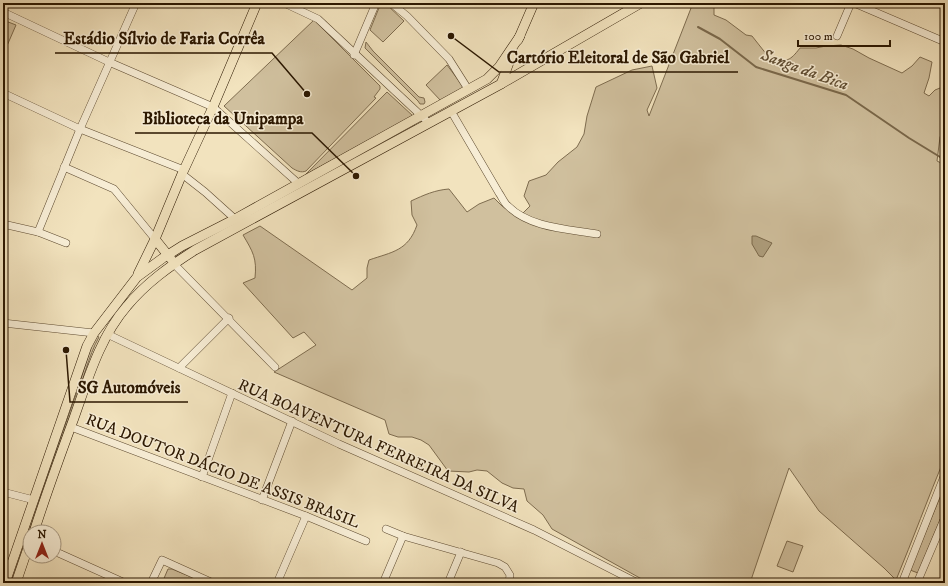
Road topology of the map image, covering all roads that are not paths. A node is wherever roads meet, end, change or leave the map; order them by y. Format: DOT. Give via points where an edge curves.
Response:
graph roads {
  1 [pos="136,3"];
  2 [pos="257,3"];
  3 [pos="284,3"];
  4 [pos="376,3"];
  5 [pos="391,3"];
  6 [pos="534,3"];
  7 [pos="641,3"];
  8 [pos="853,3"];
  9 [pos="3,12"];
  10 [pos="520,36"];
  11 [pos="837,36"];
  12 [pos="945,42"];
  13 [pos="354,55"];
  14 [pos="109,62"];
  15 [pos="501,84"];
  16 [pos="468,89"];
  17 [pos="3,93"];
  18 [pos="213,107"];
  19 [pos="451,111"];
  20 [pos="421,117"];
  21 [pos="428,123"];
  22 [pos="80,129"];
  23 [pos="64,167"];
  24 [pos="183,172"];
  25 [pos="299,184"];
  26 [pos="235,219"];
  27 [pos="3,224"];
  28 [pos="38,232"];
  29 [pos="597,234"];
  30 [pos="155,240"];
  31 [pos="66,243"];
  32 [pos="168,255"];
  33 [pos="174,264"];
  34 [pos="137,277"];
  35 [pos="127,306"];
  36 [pos="228,318"];
  37 [pos="3,323"];
  38 [pos="94,333"];
  39 [pos="107,334"];
  40 [pos="275,367"];
  41 [pos="179,368"];
  42 [pos="232,394"];
  43 [pos="292,421"];
  44 [pos="71,426"];
  45 [pos="945,474"];
  46 [pos="202,476"];
  47 [pos="3,492"];
  48 [pos="34,500"];
  49 [pos="262,500"];
  50 [pos="306,516"];
  51 [pos="945,517"];
  52 [pos="37,524"];
  53 [pos="386,529"];
  54 [pos="403,536"];
  55 [pos="366,541"];
  56 [pos="461,552"];
  57 [pos="62,555"];
  58 [pos="22,564"];
  59 [pos="903,580"];
  60 [pos="5,583"];
  61 [pos="16,583"];
  62 [pos="124,583"];
  63 [pos="151,583"];
  64 [pos="213,583"];
  65 [pos="277,583"];
  66 [pos="383,583"];
  67 [pos="448,583"];
  68 [pos="509,583"];
  69 [pos="638,583"];
  70 [pos="917,583"];
  1 -- 14 [label="street"];
  2 -- 18 [label="main road"];
  3 -- 13 [label="street" via="318,19"];
  4 -- 13 [label="street"];
  5 -- 16 [label="street" via="450,59"];
  6 -- 10 [label="main road"];
  7 -- 15 [label="main road"];
  8 -- 11 [label="street"];
  8 -- 12 [label="street"];
  9 -- 14 [label="street"];
  10 -- 15 [label="main road"];
  10 -- 16 [label="main road" via="499,67 487,79"];
  13 -- 20 [label="street"];
  14 -- 18 [label="street"];
  14 -- 22 [label="street"];
  15 -- 19 [label="main road"];
  16 -- 20 [label="main road"];
  17 -- 22 [label="street"];
  18 -- 24 [label="main road"];
  18 -- 25 [label="street"];
  19 -- 21 [label="main road"];
  19 -- 29 [label="street" via="508,206 531,221 555,228"];
  20 -- 21 [label="street"];
  20 -- 25 [label="main road"];
  21 -- 33 [label="main road" via="195,250"];
  22 -- 23 [label="street"];
  22 -- 24 [label="street"];
  23 -- 28 [label="street"];
  23 -- 30 [label="street" via="114,189"];
  24 -- 26 [label="street"];
  24 -- 30 [label="main road"];
  25 -- 26 [label="main road"];
  26 -- 32 [label="main road"];
  27 -- 28 [label="street"];
  28 -- 31 [label="street"];
  30 -- 32 [label="main road"];
  30 -- 34 [label="main road"];
  32 -- 33 [label="main road"];
  32 -- 34 [label="main road"];
  33 -- 35 [label="main road"];
  33 -- 36 [label="street"];
  34 -- 35 [label="main road"];
  34 -- 38 [label="main road"];
  35 -- 39 [label="main road"];
  36 -- 40 [label="street"];
  36 -- 41 [label="street"];
  37 -- 38 [label="street"];
  38 -- 48 [label="main road" via="87,346"];
  39 -- 41 [label="street, RUA BOAVENTURA FERREIRA DA SILVA"];
  39 -- 44 [label="main road"];
  41 -- 42 [label="street, RUA BOAVENTURA FERREIRA DA SILVA"];
  42 -- 43 [label="street, RUA BOAVENTURA FERREIRA DA SILVA"];
  42 -- 46 [label="street"];
  43 -- 49 [label="street"];
  43 -- 69 [label="street, RUA BOAVENTURA FERREIRA DA SILVA" via="534,530"];
  44 -- 46 [label="street, RUA DOUTOR DÁCIO DE ASSIS BRASIL"];
  44 -- 52 [label="main road"];
  45 -- 59 [label="street"];
  46 -- 49 [label="street, RUA DOUTOR DÁCIO DE ASSIS BRASIL"];
  47 -- 48 [label="street"];
  48 -- 60 [label="main road"];
  49 -- 50 [label="street, RUA DOUTOR DÁCIO DE ASSIS BRASIL"];
  50 -- 55 [label="street, RUA DOUTOR DÁCIO DE ASSIS BRASIL"];
  50 -- 65 [label="street"];
  51 -- 70 [label="street"];
  53 -- 54 [label="street"];
  54 -- 56 [label="street"];
  54 -- 66 [label="street"];
  56 -- 67 [label="street"];
  56 -- 68 [label="street" via="505,567 510,575"];
  57 -- 62 [label="street"];
  58 -- 61 [label="main road"];
  59 -- 70 [label="street"];
  63 -- 64 [label="street" via="162,560"];
}
